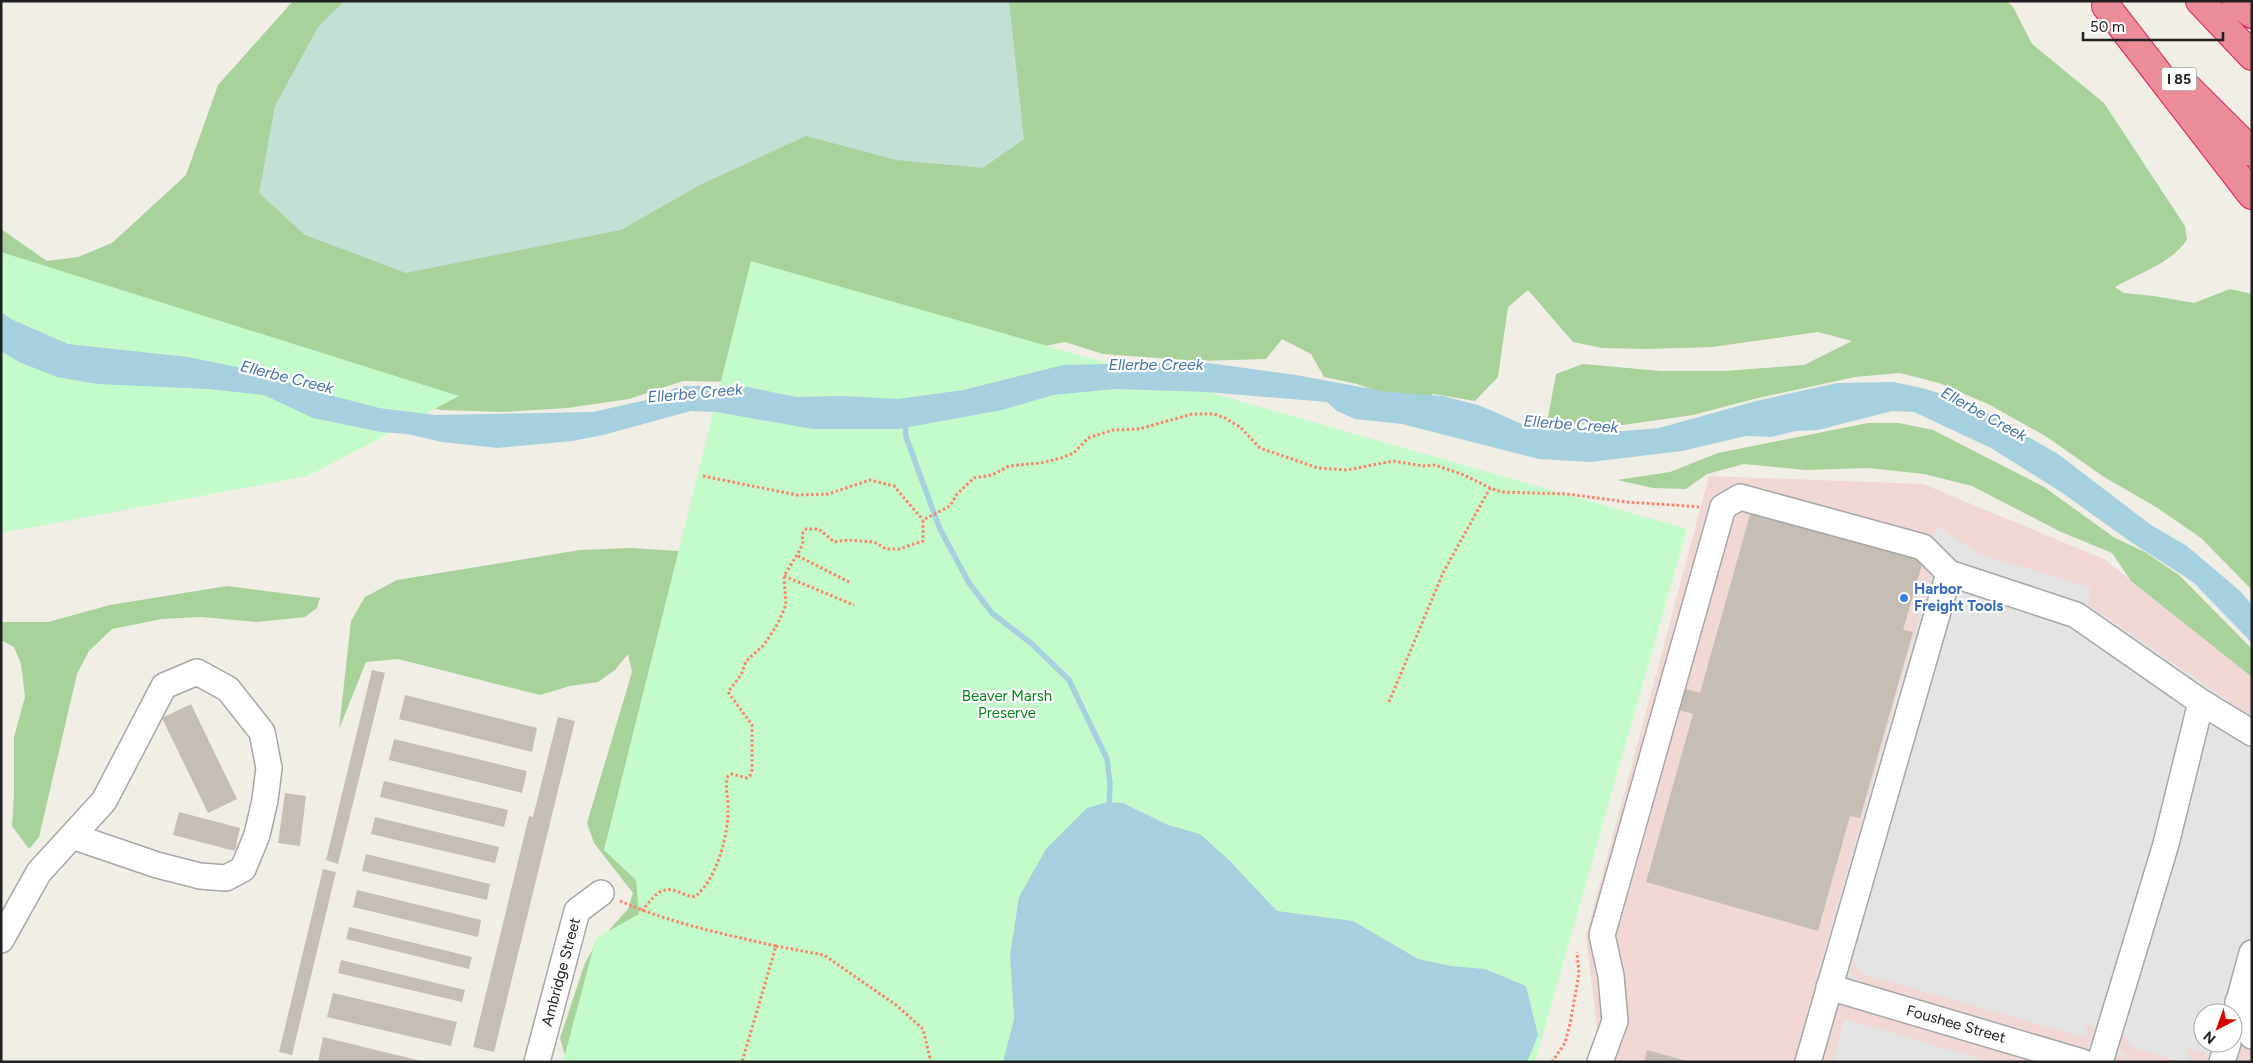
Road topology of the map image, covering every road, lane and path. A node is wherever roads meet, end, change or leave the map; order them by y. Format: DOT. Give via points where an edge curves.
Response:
graph roads {
  1 [pos="2200,1"];
  2 [pos="2236,1"];
  3 [pos="2104,4"];
  4 [pos="2252,14"];
  5 [pos="2252,56"];
  6 [pos="2252,152"];
  7 [pos="2252,195"];
  8 [pos="703,476"];
  9 [pos="1490,488"];
  10 [pos="1723,507"];
  11 [pos="923,520"];
  12 [pos="798,556"];
  13 [pos="1949,573"];
  14 [pos="784,576"];
  15 [pos="851,582"];
  16 [pos="854,605"];
  17 [pos="1389,702"];
  18 [pos="2202,702"];
  19 [pos="2252,733"];
  20 [pos="72,836"];
  21 [pos="601,893"];
  22 [pos="642,911"];
  23 [pos="1,940"];
  24 [pos="776,946"];
  25 [pos="1577,952"];
  26 [pos="2252,953"];
  27 [pos="1829,987"];
  28 [pos="2238,1003"];
  29 [pos="2243,1022"];
  30 [pos="2252,1036"];
  31 [pos="537,1062"];
  32 [pos="742,1062"];
  33 [pos="932,1062"];
  34 [pos="1552,1062"];
  35 [pos="1600,1062"];
  36 [pos="1808,1062"];
  37 [pos="2082,1062"];
  38 [pos="2100,1062"];
  1 -- 5 [label="highway"];
  2 -- 4 [label="highway"];
  3 -- 6 [label="highway, I 85"];
  3 -- 7 [label="highway"];
  8 -- 11 [label="path" via="797,495 828,494 870,480 894,486"];
  9 -- 10 [label="path" via="1502,492 1567,494 1687,508"];
  9 -- 11 [label="path" via="1434,465 1393,461 1347,470 1318,468 1260,448 1240,427 1225,418 1214,414 1192,414 1139,429 1093,435 1074,453 1061,458 1009,466 992,476 974,478 950,506"];
  9 -- 17 [label="path" via="1443,573"];
  10 -- 13 [label="street" via="1740,497 1923,547"];
  10 -- 35 [label="street" via="1602,935 1611,976 1615,1021"];
  11 -- 12 [label="path" via="923,541 899,549 886,549 874,542 834,542 819,530 806,529"];
  12 -- 14 [label="path"];
  12 -- 15 [label="path"];
  13 -- 18 [label="street" via="2076,616"];
  13 -- 27 [label="street"];
  14 -- 16 [label="path"];
  14 -- 22 [label="path" via="786,604 778,623 764,646 750,656 728,692 752,725 752,770 747,778 732,774 726,781 728,811 722,853 715,870 696,897 664,890"];
  18 -- 19 [label="street"];
  18 -- 38 [label="street" via="2166,844"];
  20 -- 20 [label="street" via="104,801 164,686 197,672 228,689 262,732 269,768 259,826 243,869 226,878 200,876"];
  20 -- 23 [label="street" via="39,872"];
  21 -- 22 [label="path"];
  21 -- 31 [label="street, Ambridge Street" via="577,911"];
  22 -- 24 [label="path" via="701,929"];
  24 -- 32 [label="path"];
  24 -- 33 [label="path" via="824,955 896,1005 923,1029"];
  25 -- 34 [label="path" via="1579,974 1570,1024 1565,1043"];
  26 -- 28 [label="street"];
  27 -- 36 [label="street"];
  27 -- 37 [label="street, Foushee Street"];
  29 -- 30 [label="street"];
}
